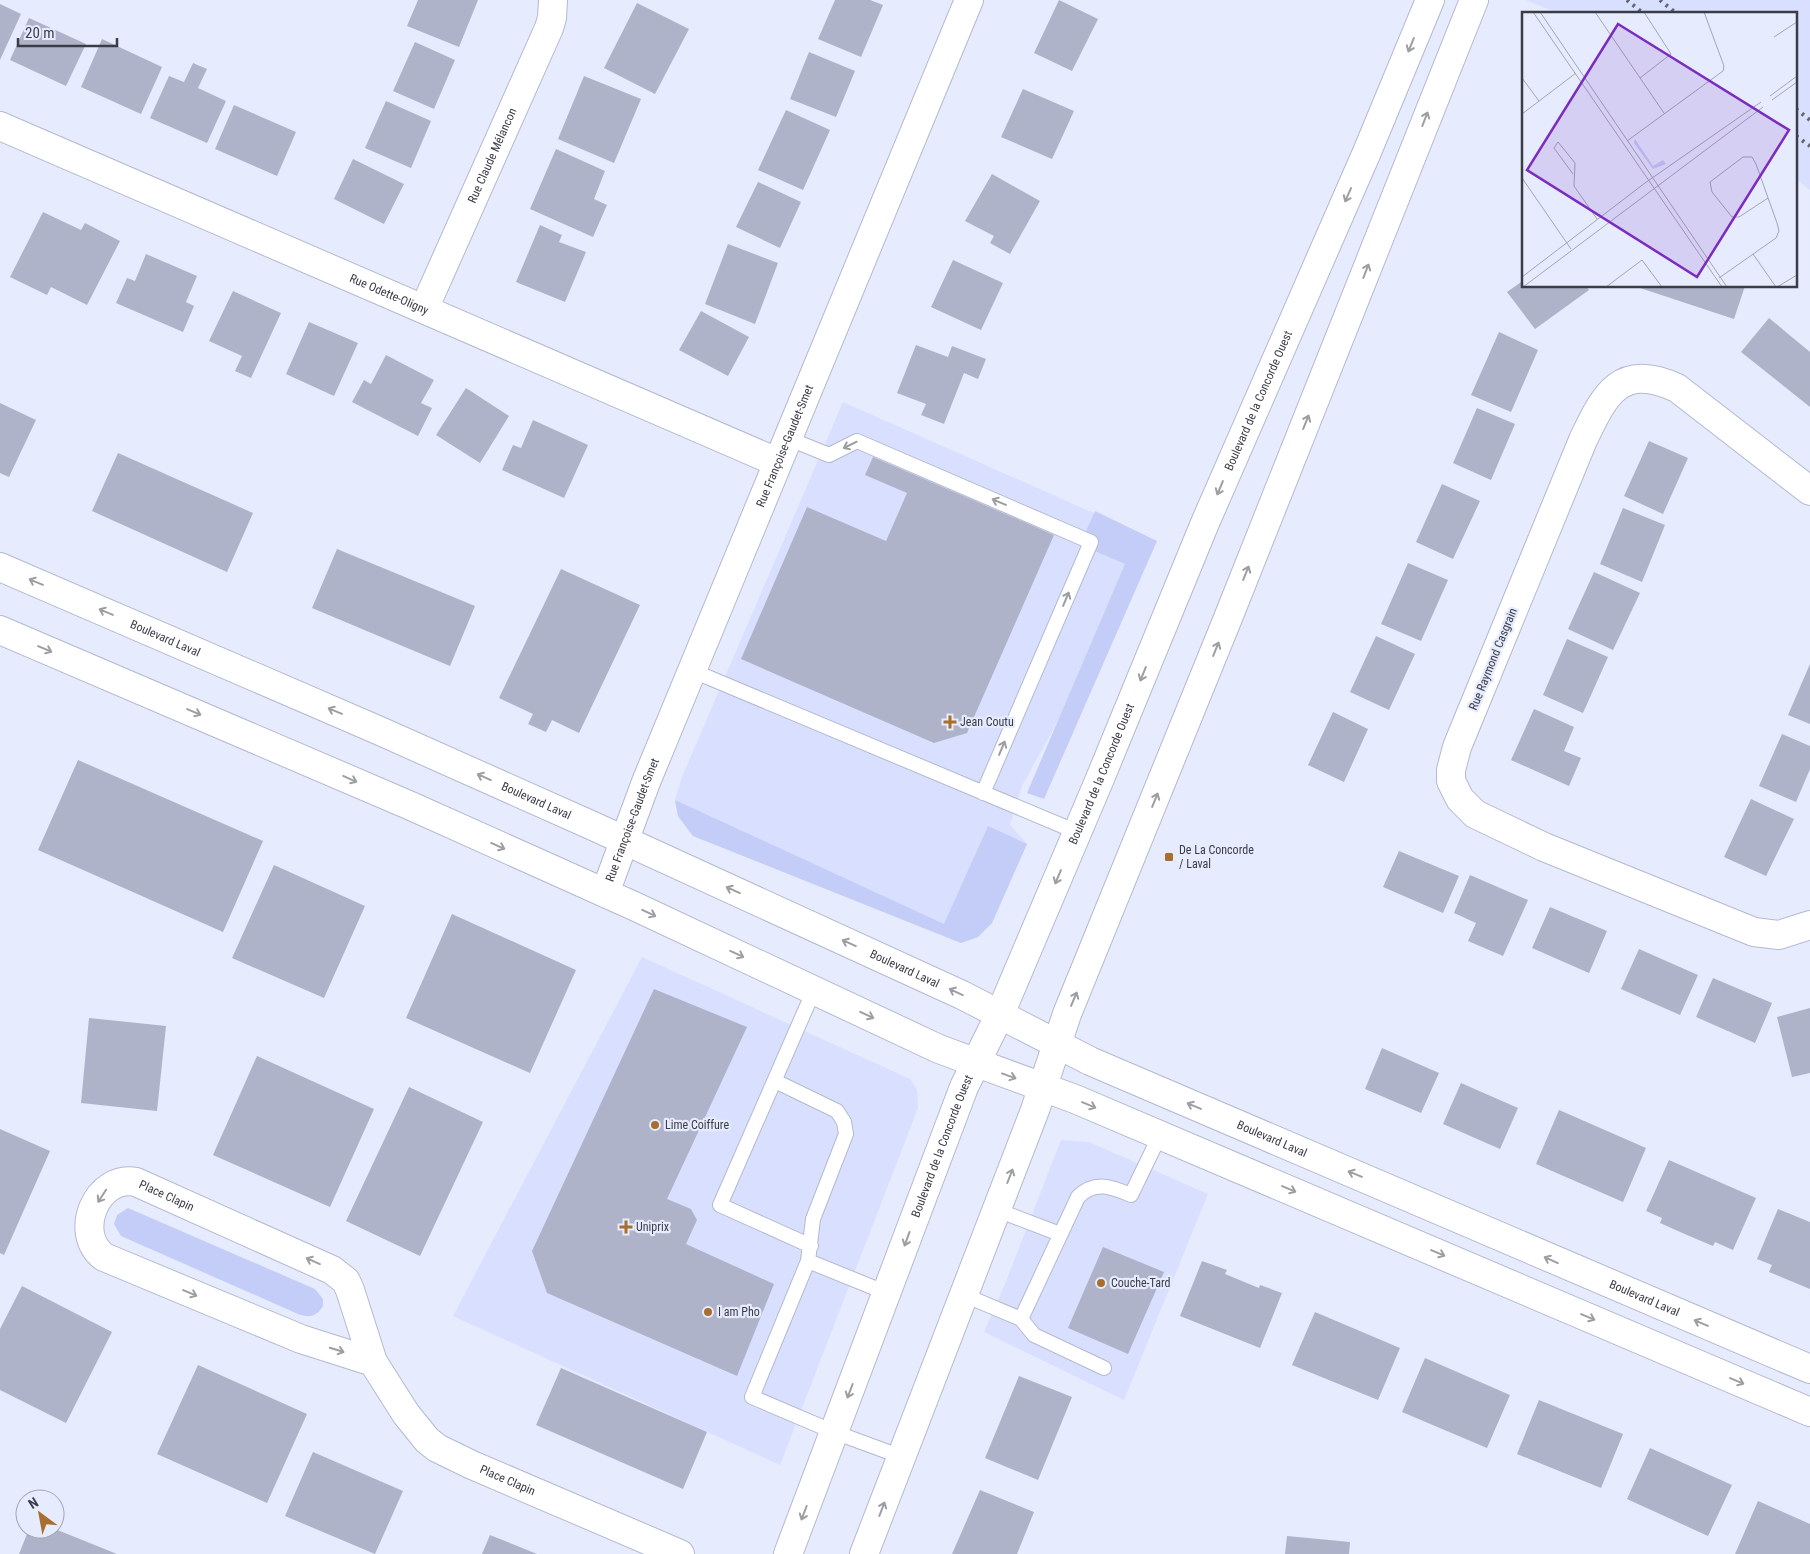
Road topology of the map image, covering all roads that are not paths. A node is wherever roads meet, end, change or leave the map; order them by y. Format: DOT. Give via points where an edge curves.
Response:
graph roads {
  1 [pos="553,0"];
  2 [pos="969,0"];
  3 [pos="1430,0"];
  4 [pos="1474,0"];
  5 [pos="0,126"];
  6 [pos="424,309"];
  7 [pos="782,450"];
  8 [pos="1810,490"];
  9 [pos="0,567"];
  10 [pos="0,630"];
  11 [pos="693,671"];
  12 [pos="983,793"];
  13 [pos="1077,832"];
  14 [pos="624,841"];
  15 [pos="605,893"];
  16 [pos="1810,925"];
  17 [pos="814,990"];
  18 [pos="1000,1014"];
  19 [pos="1055,1044"];
  20 [pos="974,1063"];
  21 [pos="774,1081"];
  22 [pos="1043,1088"];
  23 [pos="1160,1135"];
  24 [pos="997,1210"];
  25 [pos="1060,1234"];
  26 [pos="811,1246"];
  27 [pos="808,1261"];
  28 [pos="887,1293"];
  29 [pos="964,1295"];
  30 [pos="1021,1319"];
  31 [pos="374,1362"];
  32 [pos="1104,1368"];
  33 [pos="1810,1369"];
  34 [pos="1810,1412"];
  35 [pos="834,1432"];
  36 [pos="902,1457"];
  37 [pos="680,1554"];
  38 [pos="788,1554"];
  39 [pos="864,1554"];
  1 -- 6 [label="street, Rue Claude Mélancon" via="549,28"];
  2 -- 7 [label="street, Rue Françoise-Gaudet-Smet"];
  3 -- 13 [label="street, Boulevard de la Concorde Ouest, one-way" via="1205,523"];
  19 -- 4 [label="street, one-way"];
  5 -- 6 [label="street, Rue Odette-Oligny"];
  6 -- 7 [label="street, Rue Odette-Oligny"];
  7 -- 11 [label="street, Rue Françoise-Gaudet-Smet"];
  12 -- 7 [label="lane, one-way" via="1091,542 857,441 829,456"];
  8 -- 16 [label="street, Rue Raymond Casgrain" via="1676,388 1660,380 1641,378 1624,382 1616,388 1603,402 1584,440 1457,747 1451,770 1455,791 1475,814 1544,848 1754,932 1779,935"];
  14 -- 9 [label="street, Boulevard Laval, one-way" via="380,730"];
  10 -- 15 [label="street, one-way"];
  11 -- 12 [label="lane"];
  11 -- 14 [label="street, Rue Françoise-Gaudet-Smet"];
  12 -- 13 [label="lane"];
  13 -- 18 [label="street, Boulevard de la Concorde Ouest, one-way"];
  14 -- 15 [label="street, Rue Françoise-Gaudet-Smet"];
  18 -- 14 [label="street, Boulevard Laval, one-way"];
  15 -- 17 [label="street, one-way"];
  17 -- 20 [label="street, one-way"];
  17 -- 21 [label="lane"];
  18 -- 19 [label="street, Boulevard Laval"];
  18 -- 20 [label="street, Boulevard de la Concorde Ouest"];
  19 -- 22 [label="street"];
  33 -- 19 [label="street, Boulevard Laval, one-way"];
  20 -- 22 [label="street, one-way"];
  20 -- 28 [label="street, Boulevard de la Concorde Ouest, one-way"];
  21 -- 26 [label="lane" via="838,1111 844,1122 843,1146 813,1219"];
  21 -- 26 [label="lane" via="720,1205"];
  22 -- 23 [label="street, one-way"];
  24 -- 22 [label="street, one-way"];
  23 -- 25 [label="lane" via="1131,1195 1105,1186 1090,1187 1078,1197"];
  23 -- 34 [label="street, one-way"];
  24 -- 25 [label="lane"];
  24 -- 29 [label="street"];
  25 -- 30 [label="lane"];
  26 -- 27 [label="lane"];
  27 -- 28 [label="lane"];
  27 -- 35 [label="lane" via="752,1397"];
  28 -- 35 [label="street, Boulevard de la Concorde Ouest, one-way"];
  29 -- 30 [label="lane"];
  29 -- 36 [label="street"];
  30 -- 32 [label="lane" via="1034,1335"];
  31 -- 31 [label="street, Place Clapin, one-way" via="346,1281 332,1270 136,1182 121,1181 102,1193 91,1216 88,1232 93,1246 104,1257 301,1339"];
  31 -- 37 [label="street, Place Clapin" via="418,1430 438,1448"];
  35 -- 36 [label="lane"];
  35 -- 38 [label="street, Boulevard de la Concorde Ouest, one-way"];
  39 -- 36 [label="street, one-way"];
}
